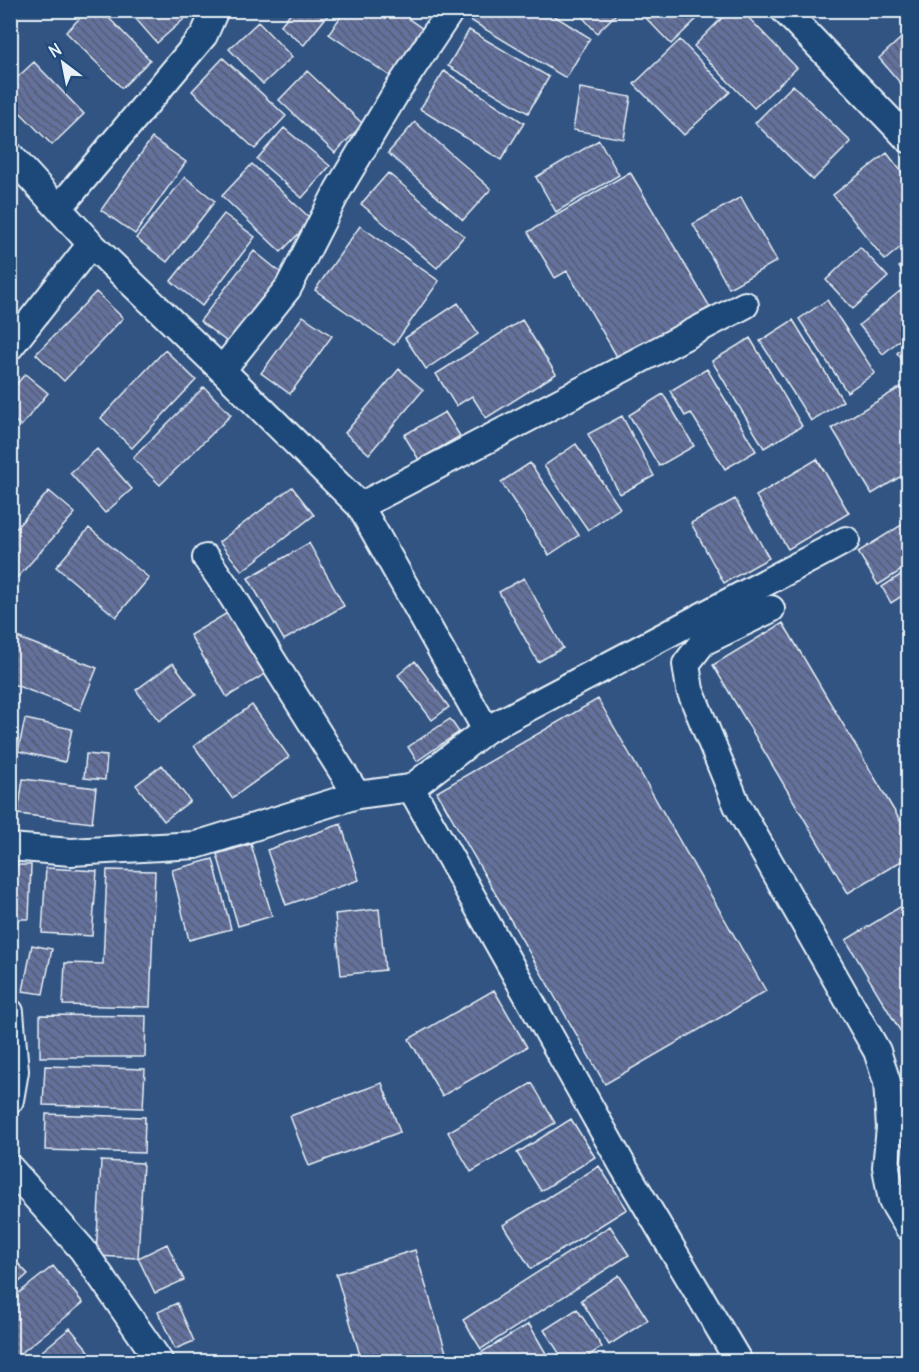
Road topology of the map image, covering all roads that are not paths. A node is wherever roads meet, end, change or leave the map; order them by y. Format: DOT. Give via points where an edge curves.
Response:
graph roads {
  1 [pos="215,10"];
  2 [pos="451,10"];
  3 [pos="784,10"];
  4 [pos="906,131"];
  5 [pos="10,155"];
  6 [pos="59,208"];
  7 [pos="92,244"];
  8 [pos="745,305"];
  9 [pos="10,347"];
  10 [pos="222,370"];
  11 [pos="360,506"];
  12 [pos="846,540"];
  13 [pos="207,558"];
  14 [pos="771,609"];
  15 [pos="486,730"];
  16 [pos="411,788"];
  17 [pos="357,795"];
  18 [pos="10,848"];
  19 [pos="10,1012"];
  20 [pos="10,1100"];
  21 [pos="10,1168"];
  22 [pos="909,1227"];
  23 [pos="730,1360"];
  24 [pos="160,1362"];
  1 -- 6 [label="street" via="204,35"];
  2 -- 10 [label="street" via="338,190 288,288"];
  3 -- 4 [label="street"];
  5 -- 6 [label="street"];
  6 -- 7 [label="street"];
  7 -- 9 [label="street"];
  7 -- 10 [label="street"];
  8 -- 11 [label="street"];
  10 -- 11 [label="street"];
  11 -- 15 [label="street"];
  12 -- 15 [label="street"];
  13 -- 17 [label="street"];
  14 -- 22 [label="street" via="703,642 686,664 690,690 736,806 877,1051 887,1082 890,1128 886,1167 891,1201"];
  15 -- 16 [label="street"];
  16 -- 17 [label="street"];
  16 -- 23 [label="street"];
  17 -- 18 [label="street" via="196,845 71,852"];
  19 -- 20 [label="street" via="15,1071"];
  21 -- 24 [label="street" via="82,1248"];
}
